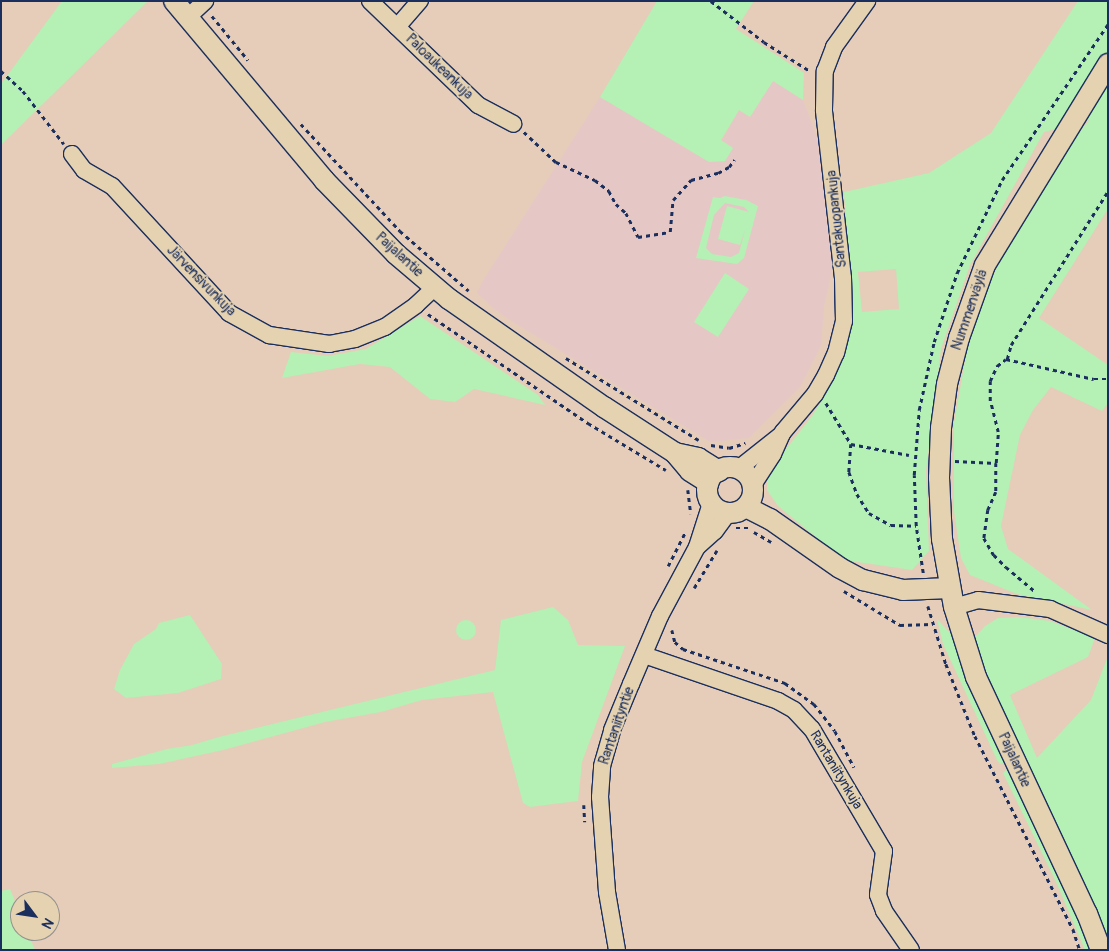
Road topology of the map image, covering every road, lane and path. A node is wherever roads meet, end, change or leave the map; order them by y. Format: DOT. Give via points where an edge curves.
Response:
graph roads {
  1 [pos="174,1"];
  2 [pos="370,1"];
  3 [pos="420,1"];
  4 [pos="711,1"];
  5 [pos="867,1"];
  6 [pos="204,2"];
  7 [pos="187,18"];
  8 [pos="397,27"];
  9 [pos="251,64"];
  10 [pos="1108,64"];
  11 [pos="1,71"];
  12 [pos="813,72"];
  13 [pos="301,124"];
  14 [pos="513,124"];
  15 [pos="72,154"];
  16 [pos="734,160"];
  17 [pos="1108,191"];
  18 [pos="435,287"];
  19 [pos="471,293"];
  20 [pos="559,354"];
  21 [pos="1006,359"];
  22 [pos="1108,379"];
  23 [pos="815,394"];
  24 [pos="751,442"];
  25 [pos="851,444"];
  26 [pos="909,455"];
  27 [pos="951,460"];
  28 [pos="996,463"];
  29 [pos="732,491"];
  30 [pos="925,590"];
  31 [pos="952,598"];
  32 [pos="1050,609"];
  33 [pos="1108,635"];
  34 [pos="644,655"];
  35 [pos="617,950"];
  36 [pos="911,950"];
  37 [pos="1080,950"];
  38 [pos="1101,950"];
  1 -- 7 [label="street, Paijalantie"];
  2 -- 8 [label="street, Paloaukeankuja"];
  3 -- 8 [label="street"];
  4 -- 12 [label="path" via="764,42"];
  5 -- 23 [label="street, Santakuopankuja" via="834,48 825,71 824,110 843,278 844,321 836,353"];
  6 -- 7 [label="street"];
  6 -- 9 [label="path"];
  7 -- 18 [label="street, Paijalantie" via="324,180 390,248"];
  8 -- 14 [label="street, Paloaukeankuja" via="478,105"];
  10 -- 31 [label="street, Nummenväylä" via="985,265 959,338 946,393 939,478 942,539"];
  11 -- 15 [label="path" via="22,91"];
  13 -- 19 [label="path" via="400,231"];
  14 -- 16 [label="path" via="556,162 595,180 609,191 626,213 638,237 670,232 673,200 691,180 724,170"];
  15 -- 18 [label="street, Järvensivunkuja" via="84,170 112,186 229,313 269,335 329,344 355,339 385,327"];
  17 -- 21 [label="path" via="1011,345"];
  18 -- 29 [label="street, Paijalantie" via="523,352 675,453 690,471"];
  20 -- 24 [label="path" via="707,444 729,448"];
  21 -- 22 [label="path" via="1094,379"];
  21 -- 28 [label="path" via="997,366 990,381 990,401 998,432"];
  23 -- 25 [label="path" via="826,402"];
  23 -- 29 [label="street, Santakuopankuja"];
  25 -- 26 [label="path"];
  25 -- 30 [label="path, Paijalantie" via="849,472 869,513 891,525 916,526"];
  27 -- 28 [label="path"];
  28 -- 32 [label="path" via="996,492 988,510 984,538 994,555 1042,597"];
  29 -- 30 [label="street, Paijalantie" via="840,568 863,580 903,590"];
  29 -- 34 [label="street, Rantaniityntie" via="697,547 660,616"];
  30 -- 31 [label="street, Paijalantie"];
  30 -- 37 [label="path, Paijalantie" via="932,624 975,736 1073,929"];
  31 -- 32 [label="street"];
  31 -- 38 [label="street, Paijalantie" via="976,677"];
  32 -- 33 [label="street"];
  34 -- 35 [label="street, Rantaniityntie" via="612,730 602,766 600,797 607,892"];
  34 -- 36 [label="street, Rantaniitynkuja" via="778,701 794,710 812,728 884,851 878,895 884,911"];
}
